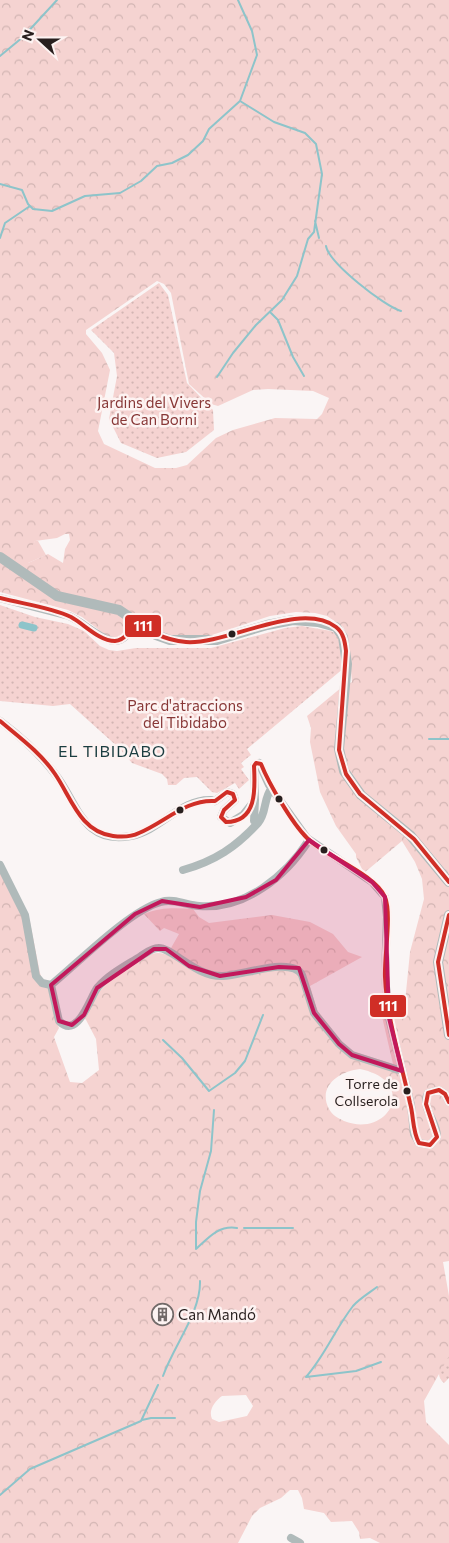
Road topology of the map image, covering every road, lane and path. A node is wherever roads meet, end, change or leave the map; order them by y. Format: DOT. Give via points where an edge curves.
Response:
graph roads {
  1 [pos="0,557"];
  2 [pos="0,598"];
  3 [pos="134,619"];
  4 [pos="0,721"];
  5 [pos="272,788"];
  6 [pos="255,800"];
  7 [pos="258,823"];
  8 [pos="308,840"];
  9 [pos="0,865"];
  10 [pos="183,870"];
  11 [pos="449,882"];
  12 [pos="449,915"];
  13 [pos="51,985"];
  14 [pos="449,1035"];
  15 [pos="402,1071"];
  16 [pos="449,1102"];
  17 [pos="291,1538"];
  18 [pos="300,1543"];
  1 -- 3 [label="street" via="57,596 119,610"];
  2 -- 3 [label="street" via="69,616 111,642 128,634"];
  3 -- 11 [label="street" via="160,637 183,642 217,640 267,624 293,620 318,622 339,629 347,667 339,748 344,771 361,795 410,835"];
  4 -- 6 [label="street" via="26,742 55,773 77,813 96,831 113,837 132,836 195,802 213,800 227,792 233,794 235,800 221,813 223,820 230,822 243,815"];
  5 -- 6 [label="street" via="262,766 256,763"];
  5 -- 7 [label="street" via="268,792 264,817"];
  5 -- 8 [label="street"];
  6 -- 7 [label="street" via="254,820"];
  7 -- 10 [label="street" via="240,843 225,853"];
  8 -- 13 [label="street" via="276,880 246,896 228,903 200,907 162,901 135,914"];
  8 -- 15 [label="street" via="372,882 384,897 388,917 385,961 389,1018"];
  9 -- 13 [label="street" via="24,915 36,976 42,983"];
  12 -- 14 [label="street" via="438,962"];
  13 -- 15 [label="street" via="59,1021 72,1025 84,1015 97,988 154,949 166,950 189,966 220,976 293,967 300,970 314,1013 338,1044 352,1055"];
  15 -- 16 [label="street" via="415,1137 421,1145 432,1144 438,1134 427,1107 427,1096 439,1090"];
  17 -- 18 [label="street"];
}
